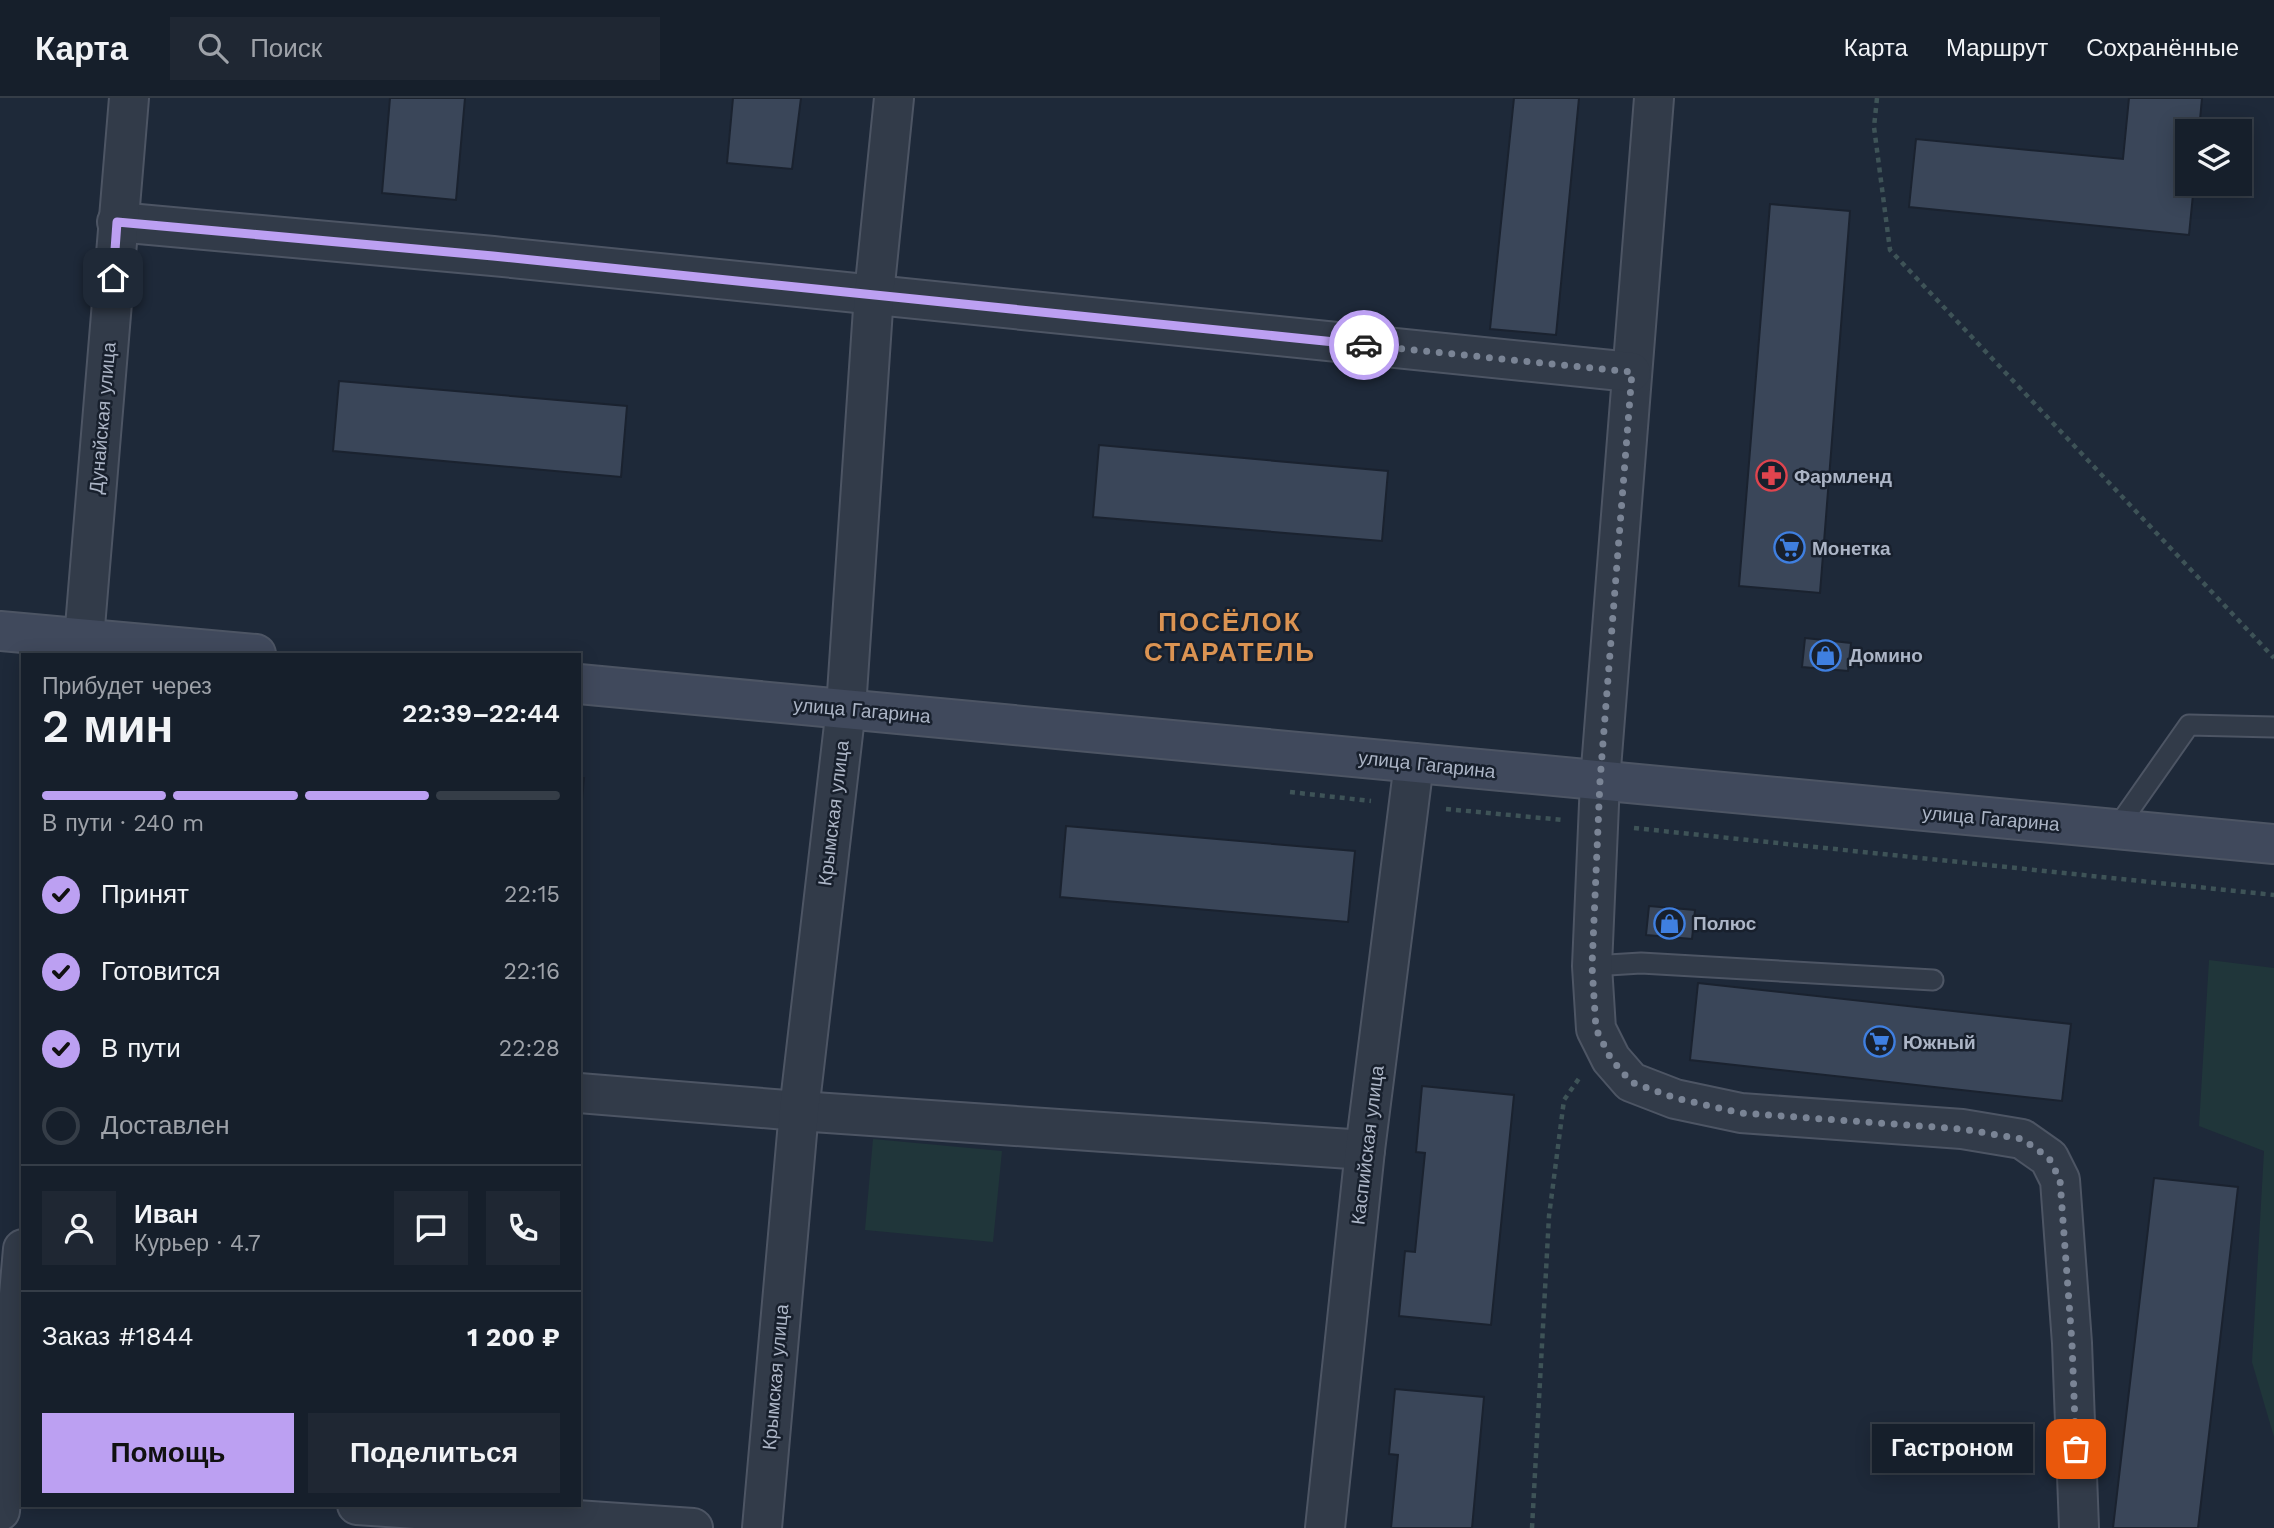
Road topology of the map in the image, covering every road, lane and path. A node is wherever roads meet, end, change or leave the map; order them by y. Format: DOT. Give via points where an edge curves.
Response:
graph roads {
  1 [pos="129,98"];
  2 [pos="894,98"];
  3 [pos="1654,98"];
  4 [pos="1877,98"];
  5 [pos="117,222"];
  6 [pos="874,294"];
  7 [pos="1632,372"];
  8 [pos="0,631"];
  9 [pos="83,647"];
  10 [pos="231,653"];
  11 [pos="2274,658"];
  12 [pos="581,684"];
  13 [pos="846,708"];
  14 [pos="2274,727"];
  15 [pos="1414,763"];
  16 [pos="1600,781"];
  17 [pos="2116,829"];
  18 [pos="2274,844"];
  19 [pos="1592,966"];
  20 [pos="1933,980"];
  21 [pos="1611,1059"];
  22 [pos="581,1093"];
  23 [pos="799,1111"];
  24 [pos="1366,1150"];
  25 [pos="21,1284"];
  26 [pos="9,1491"];
  27 [pos="386,1507"];
  28 [pos="693,1528"];
  29 [pos="762,1528"];
  30 [pos="1325,1528"];
  31 [pos="1532,1528"];
  32 [pos="2079,1528"];
  1 -- 5 [label="street, Дунайская улица"];
  2 -- 6 [label="street, Крымская улица"];
  3 -- 7 [label="street"];
  4 -- 11 [label="path" via="1874,127 1890,250"];
  5 -- 6 [label="street"];
  5 -- 9 [label="street, Дунайская улица"];
  6 -- 7 [label="street"];
  6 -- 13 [label="street, Крымская улица"];
  7 -- 16 [label="street"];
  8 -- 9 [label="street"];
  9 -- 10 [label="street"];
  12 -- 13 [label="street, улица Гагарина"];
  13 -- 15 [label="street, улица Гагарина"];
  13 -- 23 [label="street, Крымская улица"];
  14 -- 17 [label="lane" via="2189,725"];
  15 -- 16 [label="street, улица Гагарина"];
  15 -- 24 [label="street, Каспийская улица"];
  16 -- 17 [label="street, улица Гагарина"];
  16 -- 19 [label="street"];
  17 -- 18 [label="street, улица Гагарина"];
  19 -- 20 [label="lane" via="1641,963"];
  19 -- 21 [label="street" via="1596,1029"];
  21 -- 31 [label="path" via="1581,1075 1564,1100 1549,1216"];
  21 -- 32 [label="street" via="1631,1082 1741,1113 1962,1129 2022,1139 2049,1158 2060,1180"];
  22 -- 23 [label="street"];
  23 -- 24 [label="street"];
  23 -- 29 [label="street, Крымская улица"];
  24 -- 30 [label="street, Каспийская улица"];
  25 -- 26 [label="street"];
  27 -- 28 [label="street"];
}
